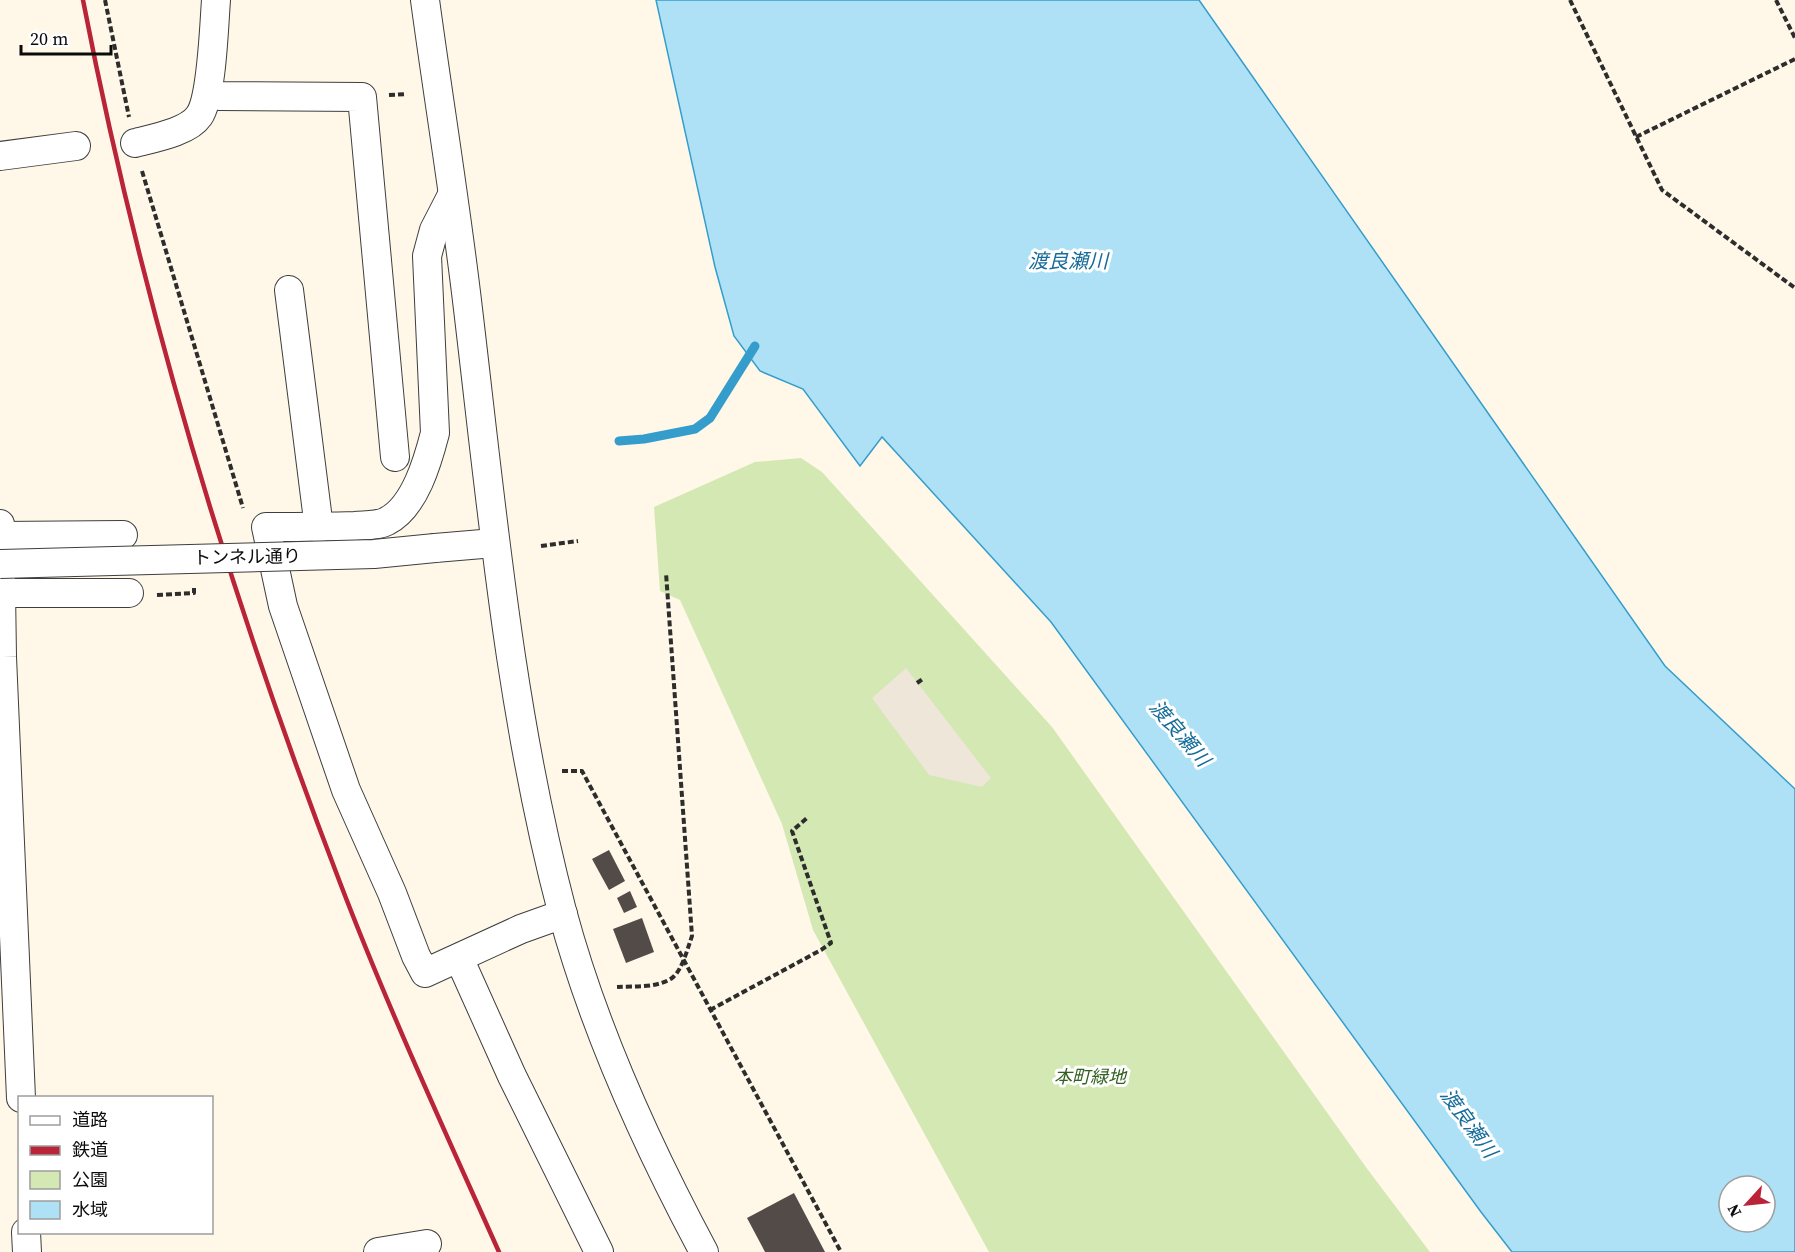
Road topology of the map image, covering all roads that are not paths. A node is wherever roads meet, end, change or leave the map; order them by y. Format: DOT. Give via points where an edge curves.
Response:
graph roads {
  1 [pos="216,0"];
  2 [pos="425,0"];
  3 [pos="207,94"];
  4 [pos="135,143"];
  5 [pos="76,146"];
  6 [pos="0,156"];
  7 [pos="452,195"];
  8 [pos="289,290"];
  9 [pos="394,457"];
  10 [pos="0,524"];
  11 [pos="318,528"];
  12 [pos="123,535"];
  13 [pos="0,536"];
  14 [pos="494,543"];
  15 [pos="0,564"];
  16 [pos="0,593"];
  17 [pos="129,593"];
  18 [pos="1,657"];
  19 [pos="563,914"];
  20 [pos="459,958"];
  21 [pos="21,1096"];
  22 [pos="26,1234"];
  23 [pos="427,1244"];
  24 [pos="27,1252"];
  25 [pos="378,1252"];
  26 [pos="599,1252"];
  27 [pos="704,1252"];
  1 -- 3 [label="street"];
  2 -- 7 [label="street"];
  3 -- 4 [label="street" via="199,117 181,129"];
  3 -- 9 [label="street" via="362,97"];
  5 -- 6 [label="street"];
  7 -- 11 [label="street" via="434,230 428,256 435,433 428,458 414,492 387,521"];
  7 -- 14 [label="street"];
  8 -- 11 [label="street"];
  10 -- 13 [label="street"];
  11 -- 20 [label="street" via="266,527 283,606 346,790 416,956 425,973"];
  12 -- 13 [label="street"];
  13 -- 16 [label="street"];
  14 -- 15 [label="street, トンネル通り, bridge" via="374,554"];
  14 -- 19 [label="street" via="536,801"];
  16 -- 17 [label="street"];
  16 -- 18 [label="street"];
  18 -- 21 [label="street"];
  19 -- 20 [label="street"];
  19 -- 27 [label="street" via="624,1088"];
  20 -- 26 [label="street"];
  22 -- 24 [label="street"];
  23 -- 25 [label="street"];
}
